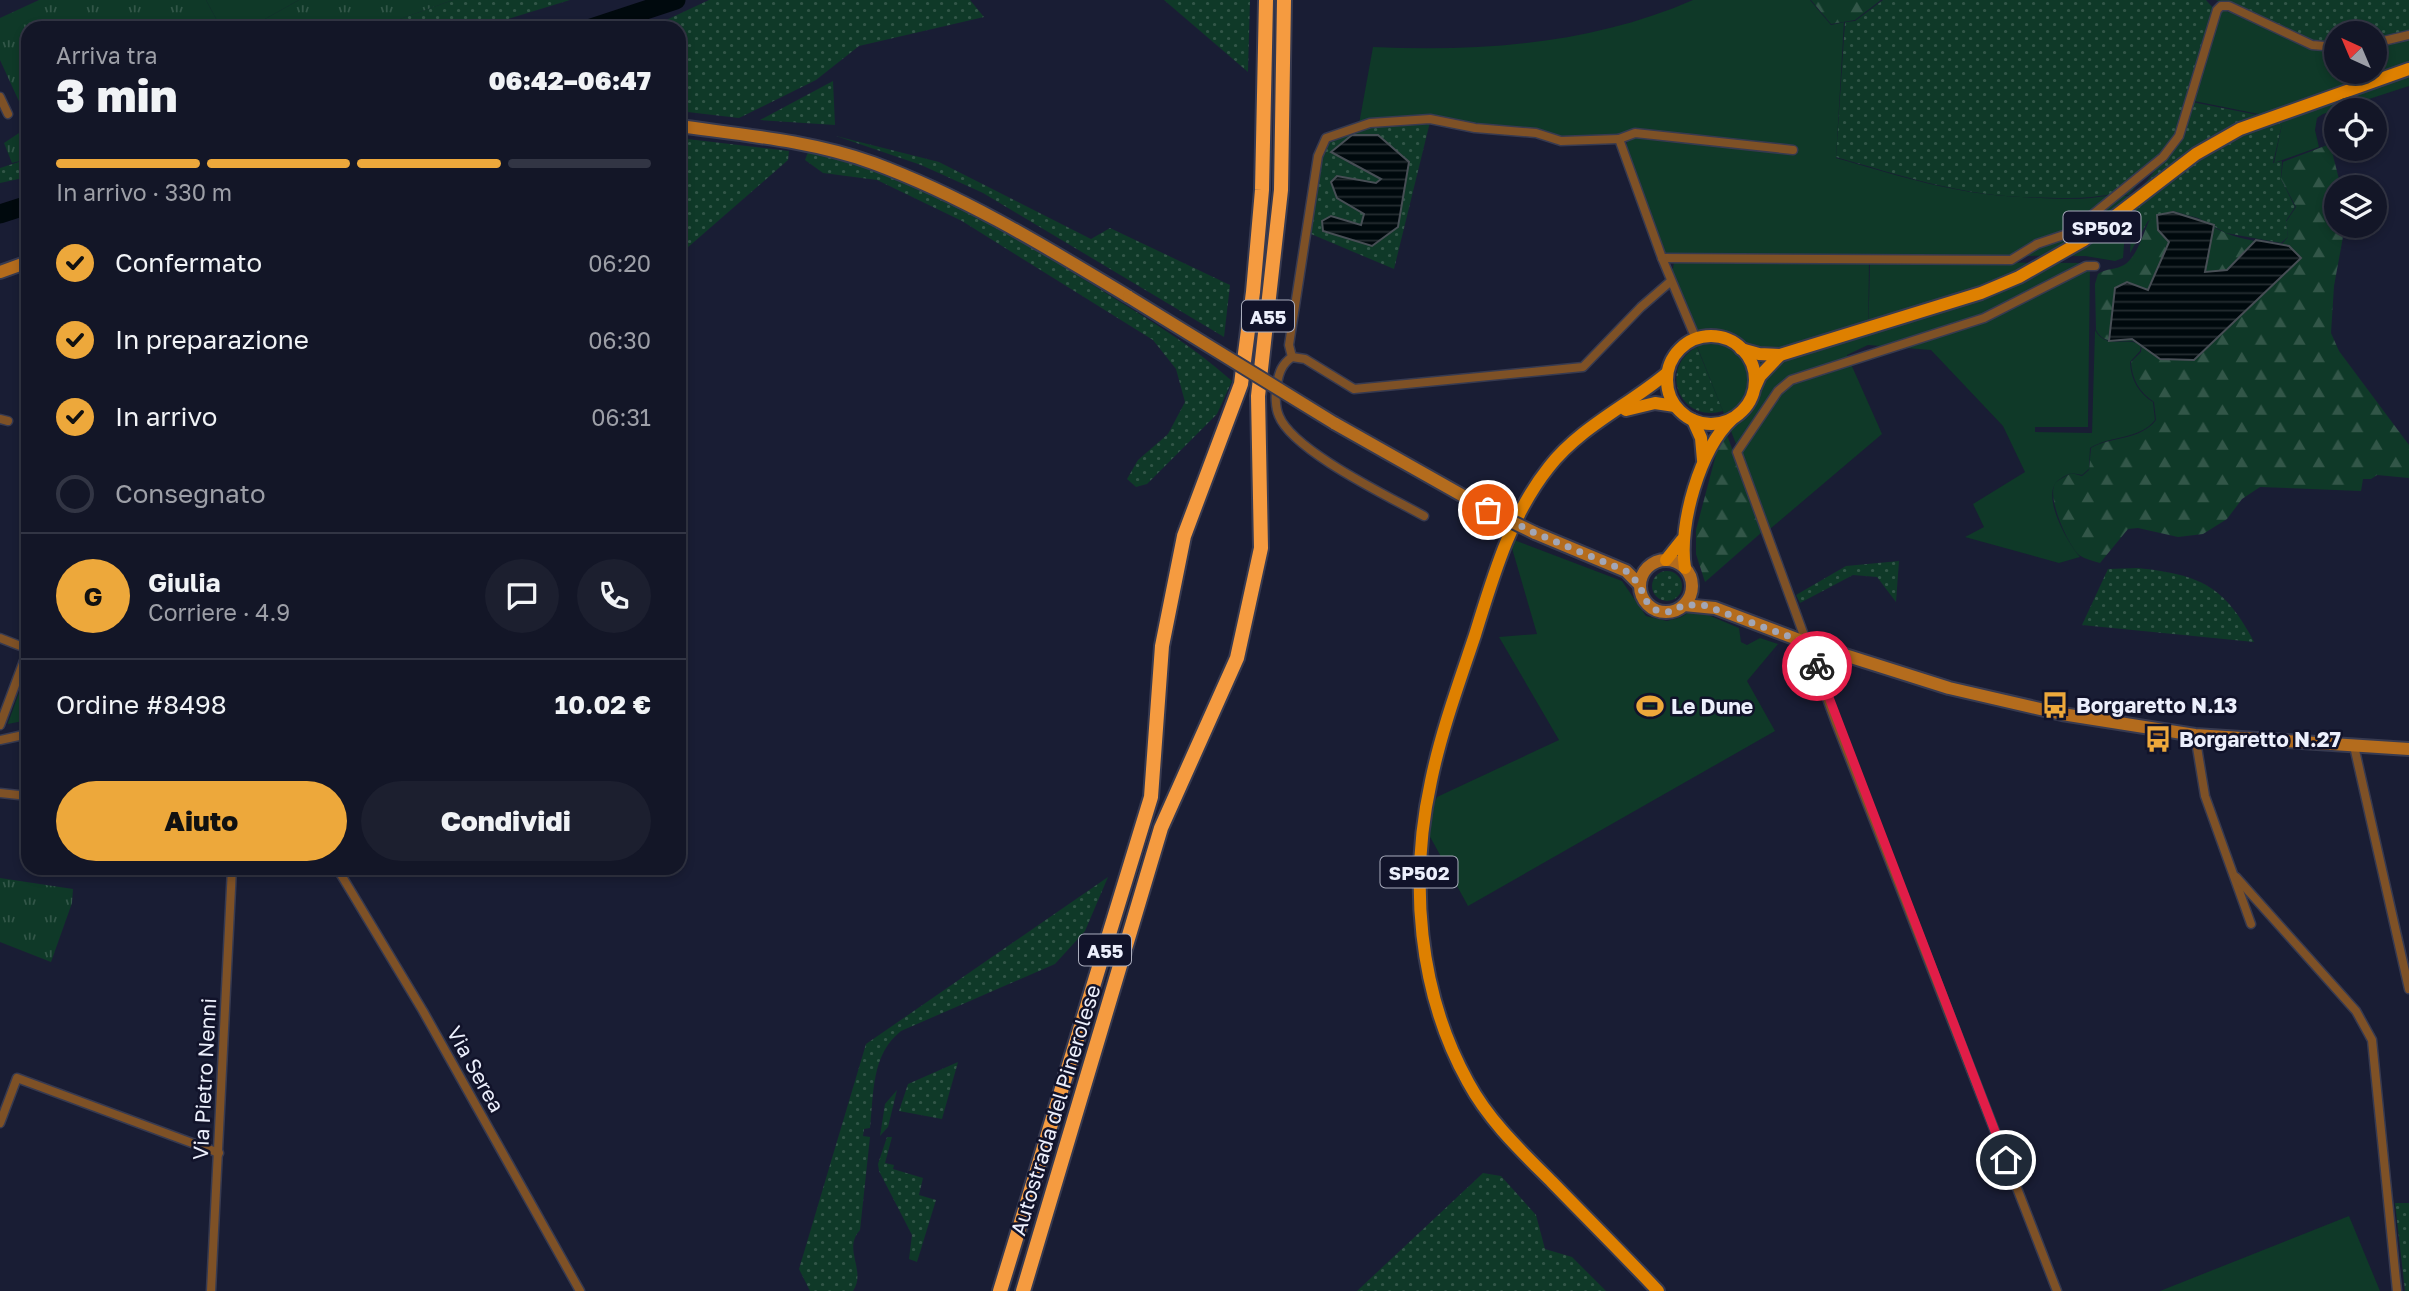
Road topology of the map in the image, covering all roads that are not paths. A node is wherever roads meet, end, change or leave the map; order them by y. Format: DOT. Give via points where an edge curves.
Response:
graph roads {
  1 [pos="1266,0"];
  2 [pos="1284,0"];
  3 [pos="2409,35"];
  4 [pos="2387,40"];
  5 [pos="2324,46"];
  6 [pos="2409,69"];
  7 [pos="0,97"];
  8 [pos="8,114"];
  9 [pos="686,128"];
  10 [pos="1619,139"];
  11 [pos="1793,150"];
  12 [pos="1662,258"];
  13 [pos="21,264"];
  14 [pos="2095,266"];
  15 [pos="0,272"];
  16 [pos="1671,281"];
  17 [pos="1696,339"];
  18 [pos="1741,349"];
  19 [pos="1780,355"];
  20 [pos="1292,357"];
  21 [pos="1667,373"];
  22 [pos="1753,390"];
  23 [pos="1675,406"];
  24 [pos="1734,416"];
  25 [pos="1603,419"];
  26 [pos="1693,420"];
  27 [pos="1703,460"];
  28 [pos="1424,516"];
  29 [pos="1684,537"];
  30 [pos="1666,560"];
  31 [pos="1685,568"];
  32 [pos="1626,571"];
  33 [pos="1644,572"];
  34 [pos="1640,585"];
  35 [pos="1692,587"];
  36 [pos="1684,605"];
  37 [pos="1715,608"];
  38 [pos="0,638"];
  39 [pos="1810,644"];
  40 [pos="21,647"];
  41 [pos="21,669"];
  42 [pos="0,725"];
  43 [pos="2195,735"];
  44 [pos="21,736"];
  45 [pos="0,740"];
  46 [pos="2354,746"];
  47 [pos="2409,749"];
  48 [pos="0,793"];
  49 [pos="21,795"];
  50 [pos="232,875"];
  51 [pos="341,875"];
  52 [pos="2236,877"];
  53 [pos="2252,924"];
  54 [pos="2405,951"];
  55 [pos="2409,989"];
  56 [pos="0,1123"];
  57 [pos="219,1153"];
  58 [pos="211,1291"];
  59 [pos="580,1291"];
  60 [pos="1000,1291"];
  61 [pos="1023,1291"];
  62 [pos="1658,1291"];
  63 [pos="2056,1291"];
  64 [pos="2398,1291"];
  1 -- 60 [label="highway, Autostrada del Pinerolese / A55" via="1262,190 1241,383 1184,536 1162,646 1151,797"];
  2 -- 61 [label="highway, Autostrada del Pinerolese / A55" via="1281,190 1258,396 1261,548 1237,658 1161,828"];
  3 -- 4 [label="street"];
  5 -- 12 [label="street" via="2221,6 2179,136 2163,157 2070,233 2037,244 2011,260"];
  6 -- 19 [label="main road, SP502" via="2229,135 2084,240 2019,277"];
  7 -- 8 [label="street"];
  9 -- 32 [label="street, bridge" via="797,143 871,163 968,204 1488,510"];
  10 -- 11 [label="street" via="1635,134"];
  10 -- 12 [label="street"];
  10 -- 20 [label="street" via="1561,141 1536,133 1430,119 1370,123 1326,138 1318,156 1289,345"];
  12 -- 16 [label="street"];
  13 -- 15 [label="street"];
  14 -- 39 [label="street" via="2086,266 1983,318 1800,376 1779,391 1737,452"];
  16 -- 17 [label="street"];
  16 -- 20 [label="street" via="1583,368 1354,389 1305,359"];
  17 -- 18 [label="main road, SP502" via="1720,337"];
  17 -- 21 [label="main road, SP502" via="1677,352"];
  18 -- 19 [label="main road, SP502"];
  18 -- 22 [label="main road" via="1754,372"];
  19 -- 22 [label="main road" via="1759,376"];
  20 -- 28 [label="street" via="1280,370 1276,390 1278,416 1286,427 1310,450"];
  21 -- 23 [label="main road"];
  21 -- 25 [label="main road, SP502"];
  22 -- 24 [label="main road"];
  23 -- 25 [label="main road, SP502" via="1646,404"];
  23 -- 26 [label="main road"];
  24 -- 26 [label="main road" via="1710,424"];
  24 -- 27 [label="main road"];
  25 -- 62 [label="main road, SP502" via="1549,467 1528,498 1496,569 1431,781 1419,868 1421,928 1432,988 1449,1039 1475,1092 1511,1140"];
  26 -- 27 [label="main road"];
  27 -- 29 [label="main road"];
  29 -- 30 [label="main road"];
  29 -- 31 [label="main road"];
  30 -- 31 [label="street"];
  30 -- 33 [label="street" via="1651,564"];
  31 -- 35 [label="street"];
  32 -- 33 [label="street"];
  32 -- 34 [label="street"];
  33 -- 34 [label="street"];
  34 -- 36 [label="street" via="1644,599 1656,610 1670,612"];
  35 -- 36 [label="street"];
  35 -- 37 [label="street"];
  36 -- 37 [label="street"];
  37 -- 39 [label="street"];
  38 -- 40 [label="street"];
  39 -- 43 [label="street" via="1949,688 2062,714"];
  39 -- 63 [label="street" via="1836,723"];
  41 -- 42 [label="street"];
  43 -- 46 [label="street"];
  43 -- 52 [label="street" via="2204,796"];
  44 -- 45 [label="street"];
  46 -- 47 [label="street"];
  46 -- 54 [label="street"];
  48 -- 49 [label="street"];
  50 -- 57 [label="street, Via Pietro Nenni"];
  51 -- 59 [label="street, Via Serea" via="424,1011"];
  52 -- 53 [label="street"];
  52 -- 64 [label="street" via="2356,1011 2372,1040"];
  54 -- 55 [label="street"];
  56 -- 57 [label="street" via="17,1078"];
  57 -- 58 [label="street, Via Pietro Nenni"];
}
